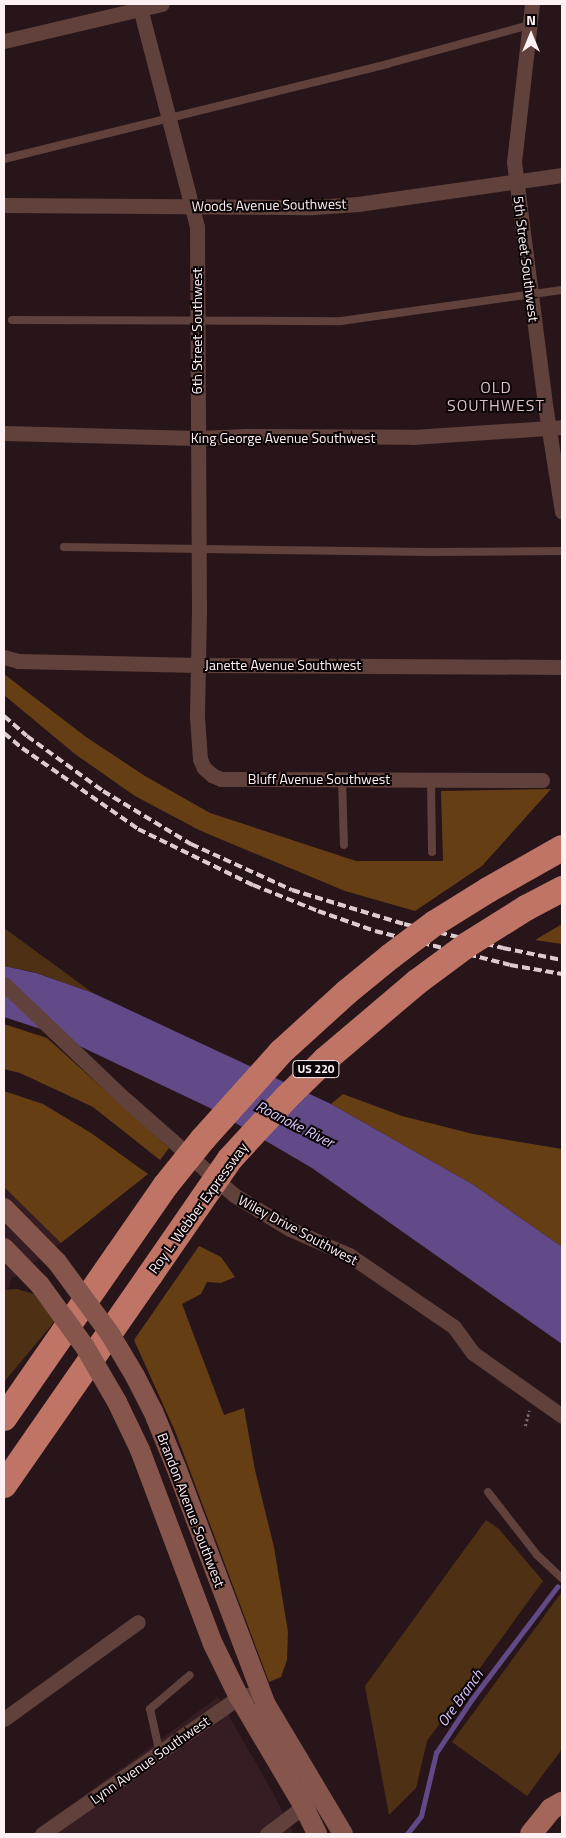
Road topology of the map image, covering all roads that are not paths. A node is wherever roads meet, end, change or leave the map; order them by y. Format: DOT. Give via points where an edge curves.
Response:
graph roads {
  1 [pos="162,4"];
  2 [pos="532,4"];
  3 [pos="140,6"];
  4 [pos="530,25"];
  5 [pos="4,41"];
  6 [pos="168,117"];
  7 [pos="4,159"];
  8 [pos="562,175"];
  9 [pos="516,182"];
  10 [pos="4,205"];
  11 [pos="193,206"];
  12 [pos="562,290"];
  13 [pos="530,294"];
  14 [pos="12,320"];
  15 [pos="197,321"];
  16 [pos="556,428"];
  17 [pos="4,433"];
  18 [pos="197,438"];
  19 [pos="562,512"];
  20 [pos="64,547"];
  21 [pos="198,550"];
  22 [pos="562,551"];
  23 [pos="4,657"];
  24 [pos="198,665"];
  25 [pos="562,667"];
  26 [pos="342,779"];
  27 [pos="431,780"];
  28 [pos="542,780"];
  29 [pos="344,845"];
  30 [pos="562,848"];
  31 [pos="432,852"];
  32 [pos="562,889"];
  33 [pos="4,984"];
  34 [pos="4,1208"];
  35 [pos="24,1226"];
  36 [pos="4,1247"];
  37 [pos="562,1416"];
  38 [pos="4,1418"];
  39 [pos="4,1485"];
  40 [pos="488,1492"];
  41 [pos="562,1578"];
  42 [pos="138,1622"];
  43 [pos="190,1675"];
  44 [pos="260,1692"];
  45 [pos="239,1697"];
  46 [pos="4,1719"];
  47 [pos="160,1754"];
  48 [pos="312,1801"];
  49 [pos="562,1803"];
  50 [pos="532,1833"];
  51 [pos="42,1834"];
  52 [pos="267,1834"];
  53 [pos="318,1834"];
  54 [pos="342,1834"];
  1 -- 3 [label="street"];
  2 -- 4 [label="street, 5th Street Southwest"];
  3 -- 5 [label="street"];
  3 -- 6 [label="street, 6th Street Southwest"];
  4 -- 6 [label="lane" via="387,64"];
  4 -- 9 [label="street, 5th Street Southwest" via="514,162"];
  6 -- 7 [label="lane"];
  6 -- 11 [label="street, 6th Street Southwest"];
  8 -- 9 [label="street, Woods Avenue Southwest"];
  9 -- 11 [label="street, Woods Avenue Southwest" via="358,204"];
  9 -- 13 [label="street, 5th Street Southwest"];
  10 -- 11 [label="street, Woods Avenue Southwest"];
  11 -- 15 [label="street, 6th Street Southwest" via="198,239"];
  12 -- 13 [label="lane"];
  13 -- 15 [label="lane" via="341,321"];
  13 -- 16 [label="street, 5th Street Southwest"];
  14 -- 15 [label="lane"];
  15 -- 18 [label="street, 6th Street Southwest"];
  16 -- 18 [label="street, King George Avenue Southwest" via="413,438"];
  16 -- 19 [label="street, 5th Street Southwest"];
  17 -- 18 [label="street, King George Avenue Southwest"];
  18 -- 21 [label="street, 6th Street Southwest"];
  20 -- 21 [label="lane"];
  21 -- 22 [label="lane"];
  21 -- 24 [label="street, 6th Street Southwest"];
  23 -- 24 [label="street, Janette Avenue Southwest" via="18,661"];
  24 -- 25 [label="street, Janette Avenue Southwest"];
  24 -- 26 [label="street, Bluff Avenue Southwest" via="200,759 212,775 221,779"];
  26 -- 27 [label="street, Bluff Avenue Southwest"];
  26 -- 29 [label="lane"];
  27 -- 28 [label="street, Bluff Avenue Southwest"];
  27 -- 31 [label="lane"];
  30 -- 38 [label="highway, US 220, bridge" via="436,923 347,992 282,1052 240,1095 166,1185"];
  32 -- 39 [label="highway, Roy L. Webber Expressway / US 220, bridge" via="467,945 417,982 287,1097 230,1159"];
  33 -- 37 [label="street, Wiley Drive Southwest" via="234,1196 290,1229 348,1255 454,1327 473,1353"];
  34 -- 35 [label="main road, Brandon Avenue Southwest"];
  35 -- 36 [label="main road"];
  35 -- 44 [label="main road, Brandon Avenue Southwest, bridge" via="57,1262 110,1334 153,1411"];
  36 -- 45 [label="main road, Brandon Avenue Southwest, bridge" via="40,1285 85,1347 117,1402 140,1450 213,1644"];
  40 -- 41 [label="lane" via="536,1554"];
  42 -- 46 [label="street"];
  43 -- 47 [label="lane" via="150,1709"];
  44 -- 45 [label="street, Lynn Avenue Southwest"];
  44 -- 48 [label="main road, Brandon Avenue Southwest"];
  45 -- 47 [label="street, Lynn Avenue Southwest"];
  45 -- 48 [label="main road, Brandon Avenue Southwest"];
  47 -- 51 [label="street, Lynn Avenue Southwest"];
  48 -- 52 [label="street"];
  48 -- 53 [label="main road, Brandon Avenue Southwest"];
  48 -- 54 [label="main road, Brandon Avenue Southwest"];
  49 -- 50 [label="main road" via="551,1809"];
}
